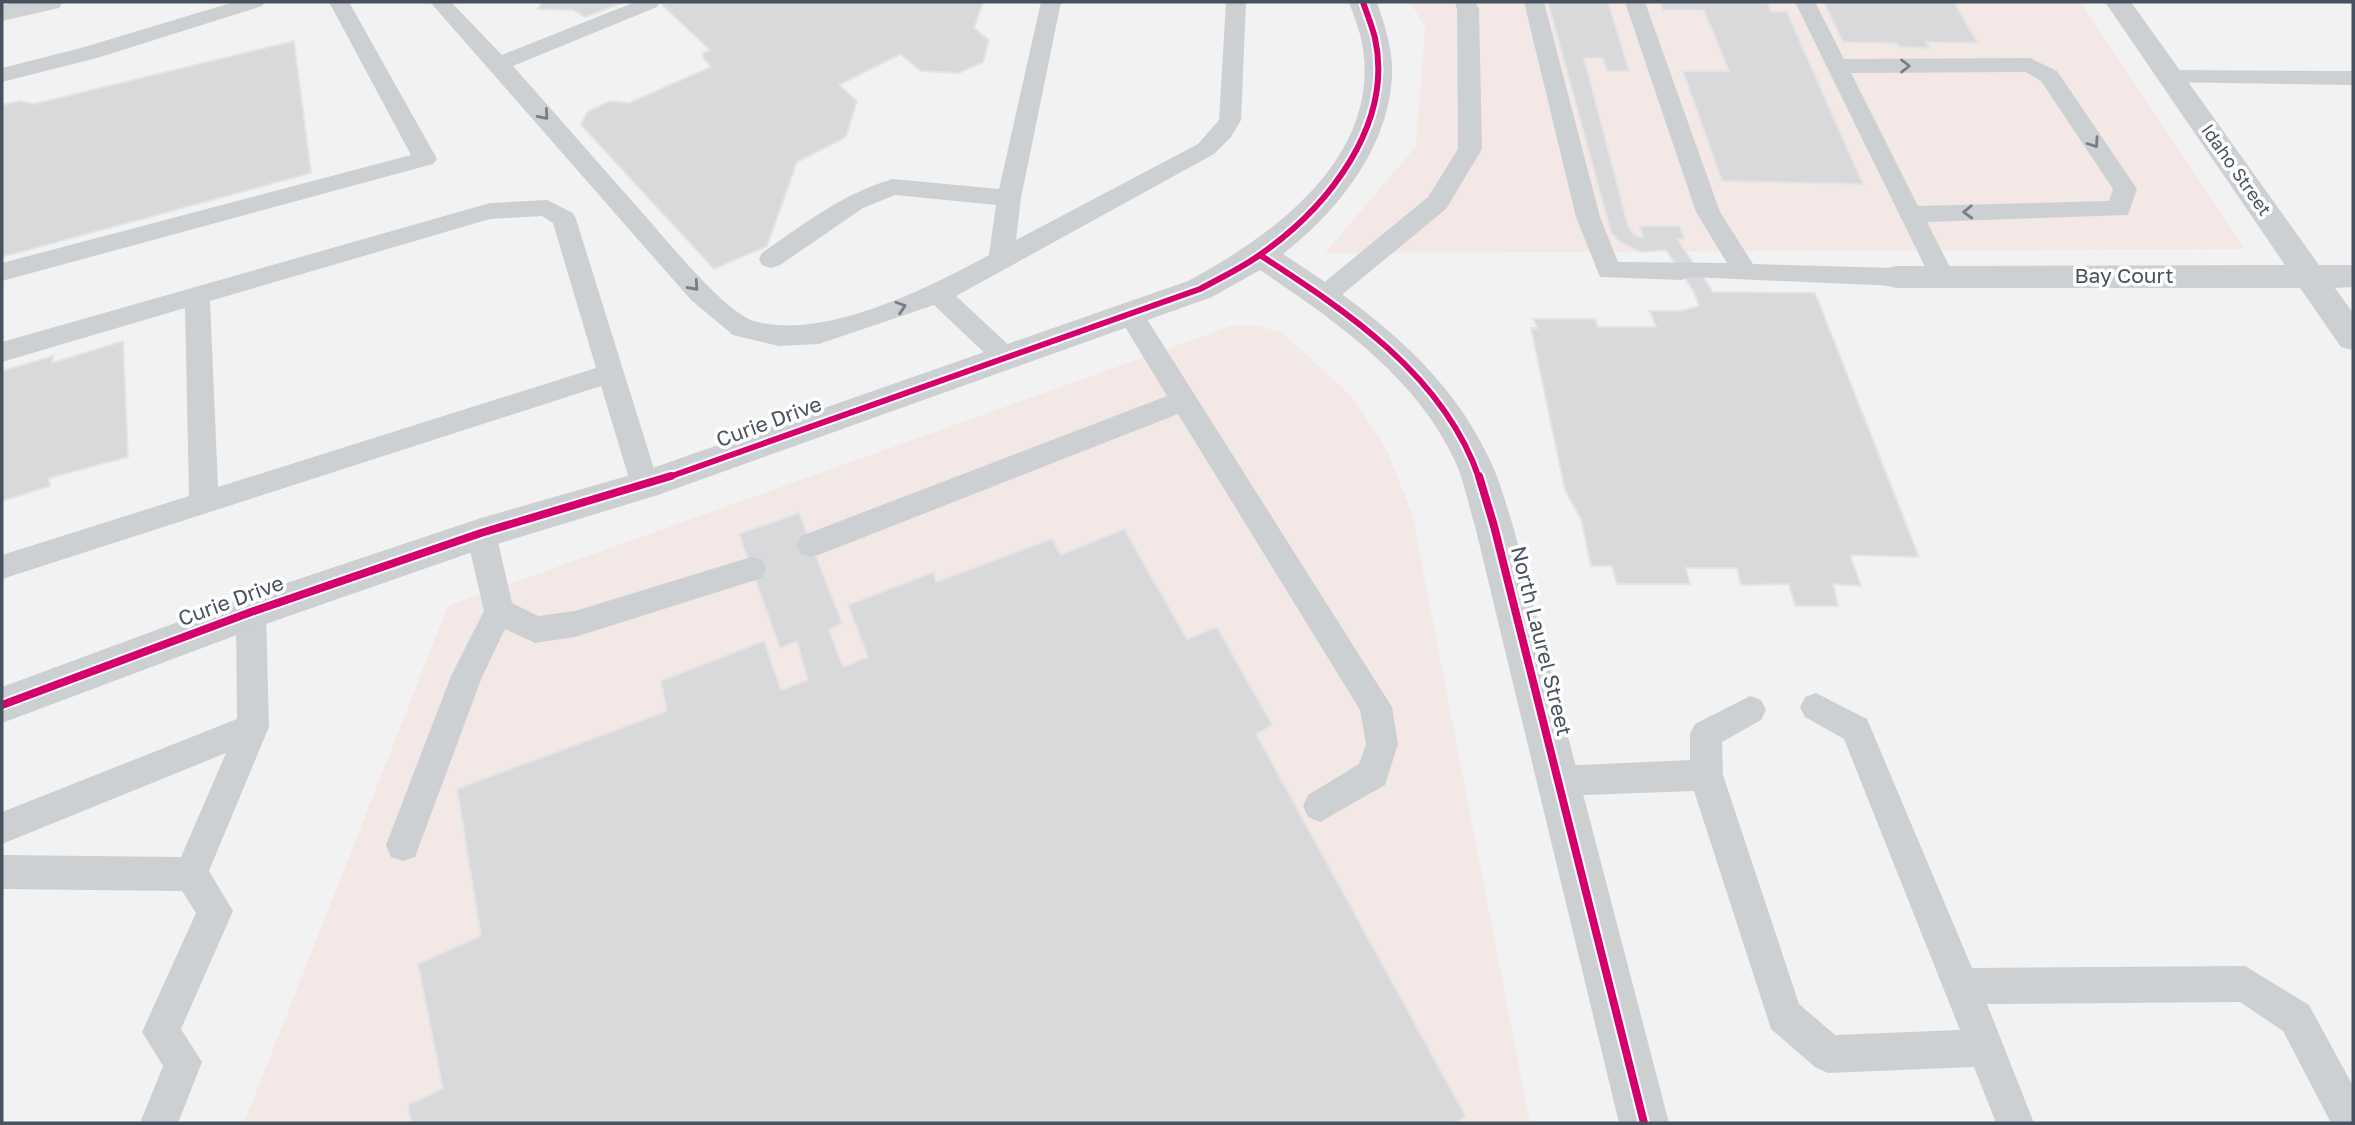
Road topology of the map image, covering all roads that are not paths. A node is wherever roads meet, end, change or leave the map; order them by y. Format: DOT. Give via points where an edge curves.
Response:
graph roads {
  1 [pos="49,2"];
  2 [pos="255,2"];
  3 [pos="339,2"];
  4 [pos="440,2"];
  5 [pos="1051,2"];
  6 [pos="1236,2"];
  7 [pos="1363,2"];
  8 [pos="1465,2"];
  9 [pos="1534,2"];
  10 [pos="1635,2"];
  11 [pos="1805,2"];
  12 [pos="2118,2"];
  13 [pos="650,4"];
  14 [pos="2,13"];
  15 [pos="499,64"];
  16 [pos="1837,66"];
  17 [pos="2,75"];
  18 [pos="2171,77"];
  19 [pos="2353,78"];
  20 [pos="1009,198"];
  21 [pos="1910,214"];
  22 [pos="1260,255"];
  23 [pos="771,259"];
  24 [pos="1001,259"];
  25 [pos="2,272"];
  26 [pos="1746,273"];
  27 [pos="2310,275"];
  28 [pos="2353,276"];
  29 [pos="1895,277"];
  30 [pos="1942,277"];
  31 [pos="938,294"];
  32 [pos="197,295"];
  33 [pos="1324,296"];
  34 [pos="1129,312"];
  35 [pos="2353,338"];
  36 [pos="2,352"];
  37 [pos="1004,356"];
  38 [pos="611,373"];
  39 [pos="1183,401"];
  40 [pos="645,485"];
  41 [pos="204,503"];
  42 [pos="481,533"];
  43 [pos="811,545"];
  44 [pos="2,567"];
  45 [pos="751,569"];
  46 [pos="251,611"];
  47 [pos="499,611"];
  48 [pos="2,705"];
  49 [pos="1816,707"];
  50 [pos="1750,710"];
  51 [pos="253,727"];
  52 [pos="1706,775"];
  53 [pos="1558,781"];
  54 [pos="1320,806"];
  55 [pos="2,828"];
  56 [pos="403,845"];
  57 [pos="2,872"];
  58 [pos="191,874"];
  59 [pos="1961,986"];
  60 [pos="1986,1048"];
  61 [pos="159,1123"];
  62 [pos="1644,1123"];
  63 [pos="2015,1123"];
  64 [pos="2352,1123"];
  1 -- 14 [label="main road"];
  2 -- 17 [label="lane"];
  3 -- 25 [label="lane" via="425,159"];
  4 -- 15 [label="lane"];
  5 -- 20 [label="lane"];
  6 -- 24 [label="lane" via="1230,120 1223,132 1206,149"];
  7 -- 22 [label="street, Curie Drive" via="1379,57 1377,92 1365,136 1324,198"];
  8 -- 33 [label="lane" via="1470,149 1437,203"];
  9 -- 26 [label="lane" via="1588,217 1609,271"];
  10 -- 26 [label="lane" via="1708,212"];
  11 -- 16 [label="lane"];
  12 -- 18 [label="street, Idaho Street"];
  13 -- 15 [label="lane"];
  15 -- 31 [label="lane, one-way" via="700,294 742,328 779,337 819,334"];
  16 -- 21 [label="lane"];
  16 -- 21 [label="lane, one-way" via="2030,65 2049,76 2125,189 2119,209"];
  18 -- 19 [label="lane"];
  18 -- 27 [label="street, Idaho Street"];
  20 -- 23 [label="lane" via="893,187 854,202"];
  20 -- 24 [label="lane"];
  21 -- 30 [label="lane"];
  22 -- 33 [label="street, North Laurel Street"];
  22 -- 34 [label="street, Curie Drive" via="1200,289"];
  24 -- 31 [label="lane"];
  26 -- 29 [label="lane"];
  27 -- 28 [label="street, Bay Court"];
  27 -- 30 [label="street, Bay Court"];
  27 -- 35 [label="street, Idaho Street"];
  29 -- 30 [label="street, Bay Court"];
  31 -- 37 [label="lane"];
  32 -- 36 [label="lane"];
  32 -- 38 [label="lane" via="490,211 547,208 564,219"];
  32 -- 41 [label="lane"];
  33 -- 53 [label="street, North Laurel Street" via="1402,360 1441,405 1471,456 1494,526"];
  34 -- 37 [label="street, Curie Drive"];
  34 -- 39 [label="lane"];
  37 -- 40 [label="street, Curie Drive"];
  38 -- 40 [label="lane"];
  38 -- 41 [label="lane"];
  39 -- 43 [label="lane"];
  39 -- 54 [label="lane" via="1376,707 1382,744 1373,774"];
  40 -- 42 [label="street, Curie Drive"];
  41 -- 44 [label="lane"];
  42 -- 46 [label="street, Curie Drive"];
  42 -- 47 [label="lane"];
  45 -- 47 [label="lane" via="575,624 536,630"];
  46 -- 48 [label="street, Curie Drive"];
  46 -- 51 [label="lane"];
  47 -- 56 [label="lane" via="467,676"];
  49 -- 59 [label="lane" via="1856,729"];
  50 -- 52 [label="lane" via="1706,734"];
  51 -- 55 [label="lane"];
  51 -- 58 [label="lane"];
  52 -- 53 [label="lane"];
  52 -- 60 [label="lane" via="1784,1016 1828,1054"];
  53 -- 62 [label="street, North Laurel Street"];
  57 -- 58 [label="lane"];
  58 -- 61 [label="lane" via="215,911 161,1032 183,1062"];
  59 -- 60 [label="lane"];
  59 -- 64 [label="lane" via="2245,984 2295,1018"];
  60 -- 63 [label="lane"];
}
